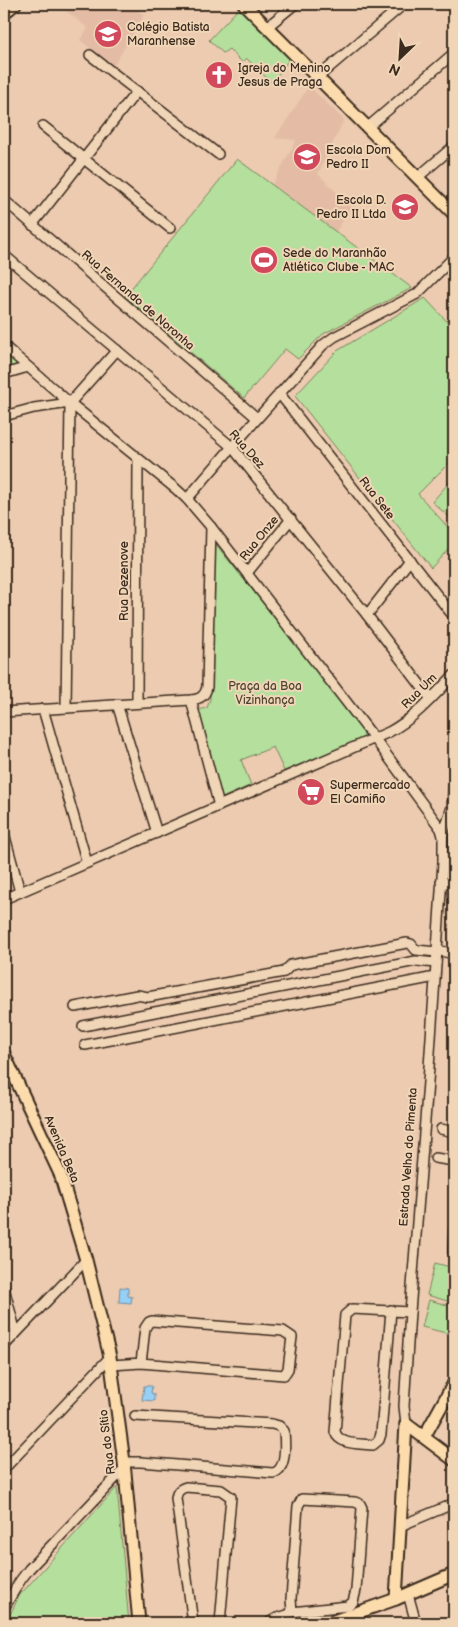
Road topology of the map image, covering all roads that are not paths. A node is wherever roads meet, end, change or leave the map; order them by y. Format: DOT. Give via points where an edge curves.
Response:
graph roads {
  1 [pos="15,4"];
  2 [pos="244,4"];
  3 [pos="295,4"];
  4 [pos="404,4"];
  5 [pos="4,13"];
  6 [pos="267,27"];
  7 [pos="454,53"];
  8 [pos="90,55"];
  9 [pos="318,77"];
  10 [pos="137,91"];
  11 [pos="43,126"];
  12 [pos="368,128"];
  13 [pos="454,146"];
  14 [pos="218,154"];
  15 [pos="84,159"];
  16 [pos="418,177"];
  17 [pos="4,200"];
  18 [pos="454,214"];
  19 [pos="32,225"];
  20 [pos="170,228"];
  21 [pos="4,255"];
  22 [pos="454,257"];
  23 [pos="4,346"];
  24 [pos="117,350"];
  25 [pos="28,367"];
  26 [pos="4,374"];
  27 [pos="279,393"];
  28 [pos="70,403"];
  29 [pos="4,416"];
  30 [pos="257,418"];
  31 [pos="232,446"];
  32 [pos="138,459"];
  33 [pos="187,499"];
  34 [pos="291,519"];
  35 [pos="211,527"];
  36 [pos="410,560"];
  37 [pos="247,573"];
  38 [pos="367,615"];
  39 [pos="454,617"];
  40 [pos="454,675"];
  41 [pos="431,699"];
  42 [pos="191,700"];
  43 [pos="137,703"];
  44 [pos="117,704"];
  45 [pos="66,708"];
  46 [pos="43,709"];
  47 [pos="4,712"];
  48 [pos="375,739"];
  49 [pos="454,782"];
  50 [pos="219,806"];
  51 [pos="4,833"];
  52 [pos="157,833"];
  53 [pos="443,836"];
  54 [pos="454,861"];
  55 [pos="443,862"];
  56 [pos="87,863"];
  57 [pos="441,882"];
  58 [pos="454,884"];
  59 [pos="20,892"];
  60 [pos="4,899"];
  61 [pos="437,951"];
  62 [pos="454,954"];
  63 [pos="436,963"];
  64 [pos="435,977"];
  65 [pos="75,1007"];
  66 [pos="83,1026"];
  67 [pos="85,1045"];
  68 [pos="4,1054"];
  69 [pos="441,1129"];
  70 [pos="454,1132"];
  71 [pos="435,1158"];
  72 [pos="454,1161"];
  73 [pos="454,1230"];
  74 [pos="453,1252"];
  75 [pos="86,1260"];
  76 [pos="4,1288"];
  77 [pos="391,1310"];
  78 [pos="410,1312"];
  79 [pos="16,1333"];
  80 [pos="4,1346"];
  81 [pos="111,1360"];
  82 [pos="141,1363"];
  83 [pos="454,1383"];
  84 [pos="135,1416"];
  85 [pos="406,1424"];
  86 [pos="424,1437"];
  87 [pos="454,1460"];
  88 [pos="124,1465"];
  89 [pos="4,1469"];
  90 [pos="450,1505"];
  91 [pos="400,1526"];
  92 [pos="454,1574"];
  93 [pos="408,1594"];
  94 [pos="396,1599"];
  95 [pos="4,1608"];
  96 [pos="292,1612"];
  97 [pos="343,1621"];
  98 [pos="139,1623"];
  99 [pos="193,1623"];
  100 [pos="220,1623"];
  101 [pos="269,1623"];
  102 [pos="328,1623"];
  103 [pos="416,1623"];
  1 -- 5 [label="main road"];
  2 -- 6 [label="main road"];
  3 -- 6 [label="street"];
  4 -- 9 [label="street"];
  6 -- 9 [label="main road"];
  7 -- 12 [label="street"];
  8 -- 10 [label="street"];
  9 -- 12 [label="main road"];
  10 -- 14 [label="street"];
  10 -- 15 [label="street"];
  11 -- 15 [label="street"];
  12 -- 16 [label="main road"];
  13 -- 16 [label="street"];
  15 -- 19 [label="street"];
  15 -- 20 [label="street"];
  16 -- 18 [label="main road"];
  17 -- 19 [label="street, Rua Fernando de Noronha"];
  19 -- 30 [label="street, Rua Fernando de Noronha"];
  21 -- 24 [label="street, Rua Dez"];
  22 -- 27 [label="street" via="417,294 329,340"];
  23 -- 25 [label="street, Estrada Velha do Pimenta"];
  24 -- 28 [label="street"];
  24 -- 31 [label="street, Rua Dez"];
  25 -- 26 [label="street"];
  25 -- 28 [label="street, Estrada Velha do Pimenta"];
  27 -- 30 [label="street"];
  27 -- 36 [label="street, Rua Sete"];
  28 -- 29 [label="street"];
  28 -- 32 [label="street, Estrada Velha do Pimenta"];
  28 -- 45 [label="street"];
  30 -- 31 [label="street"];
  31 -- 33 [label="street"];
  31 -- 34 [label="street, Rua Dez"];
  32 -- 33 [label="street, Estrada Velha do Pimenta"];
  32 -- 43 [label="street, Rua Dezenove"];
  33 -- 35 [label="street, Estrada Velha do Pimenta"];
  34 -- 37 [label="street, Rua Onze"];
  34 -- 38 [label="street, Rua Dez"];
  35 -- 37 [label="street, Estrada Velha do Pimenta"];
  35 -- 42 [label="street" via="207,688 201,698"];
  36 -- 38 [label="street"];
  36 -- 39 [label="street, Rua Sete"];
  37 -- 48 [label="street, Estrada Velha do Pimenta"];
  38 -- 41 [label="street, Rua Dez"];
  40 -- 41 [label="street, Rua Um"];
  41 -- 48 [label="street, Rua Um" via="403,725"];
  42 -- 43 [label="street"];
  42 -- 50 [label="street"];
  43 -- 44 [label="street"];
  44 -- 45 [label="street"];
  44 -- 52 [label="street"];
  45 -- 46 [label="street"];
  46 -- 47 [label="street"];
  46 -- 56 [label="street"];
  48 -- 50 [label="street, Rua Um"];
  48 -- 53 [label="street, Estrada Velha do Pimenta" via="435,818"];
  49 -- 53 [label="street" via="452,807"];
  50 -- 52 [label="street, Rua Um"];
  51 -- 59 [label="street"];
  52 -- 56 [label="street, Rua Um"];
  53 -- 55 [label="street, Estrada Velha do Pimenta"];
  54 -- 55 [label="street"];
  55 -- 57 [label="street, Estrada Velha do Pimenta"];
  56 -- 59 [label="street, Rua Um"];
  57 -- 58 [label="street"];
  57 -- 61 [label="street, Estrada Velha do Pimenta"];
  59 -- 60 [label="street, Rua Um"];
  61 -- 62 [label="street"];
  61 -- 63 [label="street, Estrada Velha do Pimenta"];
  61 -- 65 [label="street" via="416,950 407,943 291,965 284,972"];
  63 -- 64 [label="street, Estrada Velha do Pimenta"];
  63 -- 66 [label="street" via="416,961"];
  64 -- 67 [label="street"];
  64 -- 78 [label="street, Estrada Velha do Pimenta"];
  68 -- 75 [label="main road, Avenida Beta" via="60,1174"];
  69 -- 70 [label="street"];
  71 -- 72 [label="street"];
  73 -- 74 [label="street"];
  75 -- 79 [label="street"];
  75 -- 81 [label="main road, Rua do Sítio"];
  76 -- 79 [label="street"];
  77 -- 77 [label="street" via="352,1309 345,1314 335,1432 343,1442 373,1445 379,1440"];
  77 -- 78 [label="street"];
  78 -- 85 [label="street, Estrada Velha do Pimenta" via="404,1406"];
  79 -- 80 [label="street"];
  81 -- 82 [label="street"];
  81 -- 88 [label="main road, Rua do Sítio"];
  81 -- 89 [label="street"];
  82 -- 82 [label="street" via="284,1376 288,1370 292,1337 283,1331 152,1321 145,1328"];
  83 -- 86 [label="main road"];
  84 -- 88 [label="street" via="279,1426 284,1430 283,1462 281,1468 273,1473 141,1462"];
  85 -- 86 [label="main road"];
  85 -- 91 [label="main road, Estrada Velha do Pimenta"];
  86 -- 87 [label="main road"];
  88 -- 95 [label="street" via="29,1570"];
  88 -- 98 [label="main road, Rua do Sítio"];
  90 -- 91 [label="street"];
  91 -- 94 [label="main road, Estrada Velha do Pimenta"];
  92 -- 93 [label="main road"];
  93 -- 94 [label="main road"];
  93 -- 103 [label="street"];
  94 -- 97 [label="main road"];
  96 -- 96 [label="street" via="348,1606 353,1602 363,1512 360,1504 306,1499 299,1503"];
  96 -- 101 [label="street"];
  97 -- 102 [label="main road"];
  99 -- 100 [label="street" via="176,1498 180,1489 186,1488 221,1490 230,1497"];
}
